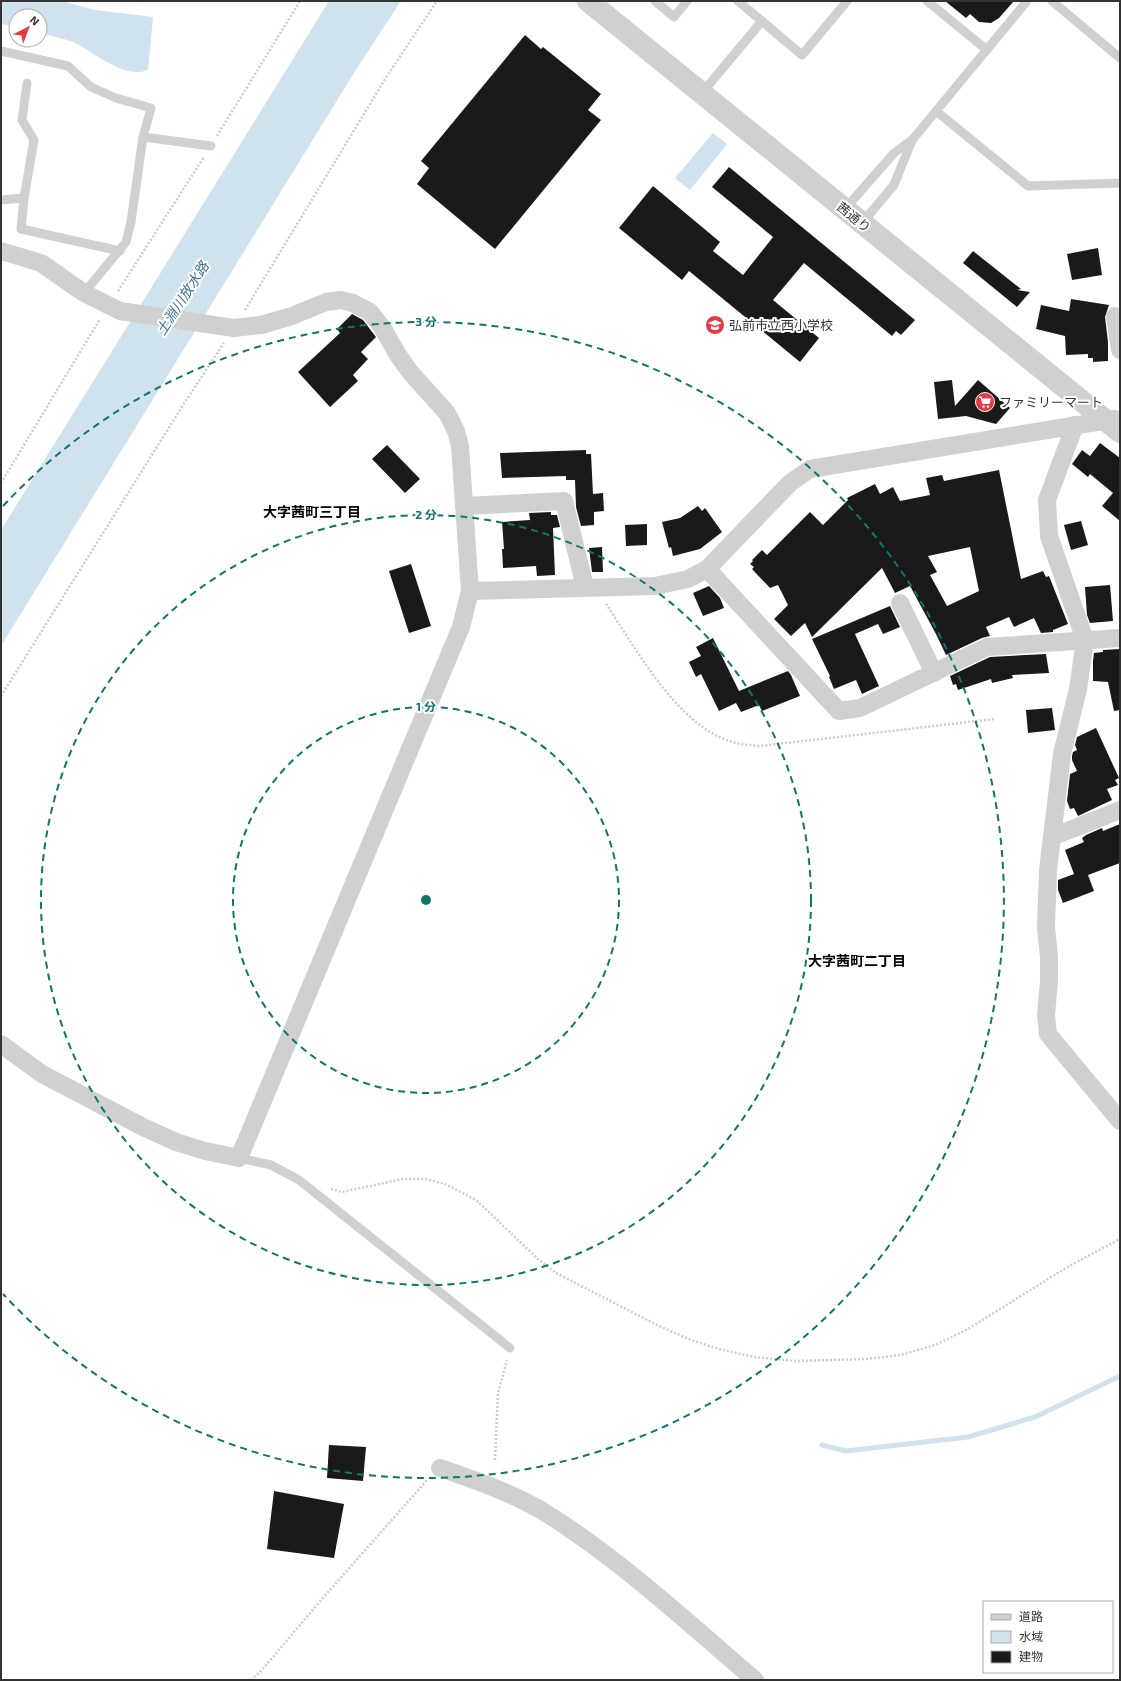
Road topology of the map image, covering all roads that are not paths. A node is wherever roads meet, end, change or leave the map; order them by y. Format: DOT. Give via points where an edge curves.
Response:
graph roads {
  1 [pos="588,1"];
  2 [pos="655,1"];
  3 [pos="687,1"];
  4 [pos="738,1"];
  5 [pos="846,1"];
  6 [pos="927,1"];
  7 [pos="1027,1"];
  8 [pos="1052,1"];
  9 [pos="762,21"];
  10 [pos="987,50"];
  11 [pos="1,51"];
  12 [pos="1120,58"];
  13 [pos="27,83"];
  14 [pos="702,93"];
  15 [pos="936,111"];
  16 [pos="142,137"];
  17 [pos="913,139"];
  18 [pos="211,146"];
  19 [pos="1120,183"];
  20 [pos="24,198"];
  21 [pos="1,200"];
  22 [pos="845,209"];
  23 [pos="862,223"];
  24 [pos="1,251"];
  25 [pos="120,251"];
  26 [pos="84,293"];
  27 [pos="1115,316"];
  28 [pos="1120,350"];
  29 [pos="1115,423"];
  30 [pos="1075,425"];
  31 [pos="464,506"];
  32 [pos="707,569"];
  33 [pos="589,587"];
  34 [pos="470,591"];
  35 [pos="900,603"];
  36 [pos="1120,638"];
  37 [pos="1085,640"];
  38 [pos="934,673"];
  39 [pos="1120,810"];
  40 [pos="1052,837"];
  41 [pos="1,1044"];
  42 [pos="1120,1121"];
  43 [pos="239,1158"];
  44 [pos="510,1348"];
  45 [pos="440,1468"];
  46 [pos="755,1680"];
  1 -- 14 [label="street, 茜通り"];
  2 -- 3 [label="lane" via="674,17"];
  4 -- 9 [label="lane"];
  5 -- 9 [label="lane" via="802,55"];
  6 -- 10 [label="lane"];
  7 -- 10 [label="lane"];
  8 -- 12 [label="lane"];
  9 -- 14 [label="lane"];
  10 -- 15 [label="lane"];
  11 -- 16 [label="lane" via="68,66 91,87 116,98 151,108"];
  13 -- 20 [label="lane" via="22,120 34,140"];
  14 -- 22 [label="street, 茜通り"];
  15 -- 17 [label="lane"];
  15 -- 19 [label="lane" via="1028,186"];
  16 -- 18 [label="lane"];
  16 -- 25 [label="lane" via="131,222 126,242"];
  17 -- 22 [label="lane" via="894,153"];
  17 -- 23 [label="lane" via="894,185"];
  20 -- 21 [label="lane"];
  20 -- 25 [label="lane" via="21,229"];
  22 -- 23 [label="street, 茜通り"];
  23 -- 29 [label="street, 茜通り"];
  24 -- 26 [label="street" via="41,263"];
  25 -- 26 [label="lane"];
  26 -- 31 [label="street" via="114,308 227,327 261,325 326,302 341,300 370,312 410,372 447,413 456,431 460,446"];
  27 -- 28 [label="street"];
  29 -- 30 [label="street"];
  30 -- 32 [label="street" via="810,469 790,483"];
  30 -- 37 [label="street" via="1047,500 1049,536"];
  31 -- 33 [label="street" via="564,501"];
  31 -- 34 [label="street"];
  32 -- 33 [label="street" via="688,579 655,586"];
  32 -- 38 [label="street" via="839,711 860,708"];
  33 -- 34 [label="street"];
  34 -- 43 [label="street" via="461,626"];
  35 -- 38 [label="street"];
  36 -- 37 [label="street"];
  37 -- 38 [label="street" via="987,647"];
  37 -- 40 [label="street" via="1078,689 1062,754"];
  39 -- 40 [label="street"];
  40 -- 42 [label="street" via="1046,927 1049,957 1046,1015 1048,1034"];
  41 -- 43 [label="street" via="42,1074 156,1133 192,1148"];
  43 -- 44 [label="lane" via="272,1165 299,1180"];
  45 -- 46 [label="street" via="548,1514 610,1558"];
}
